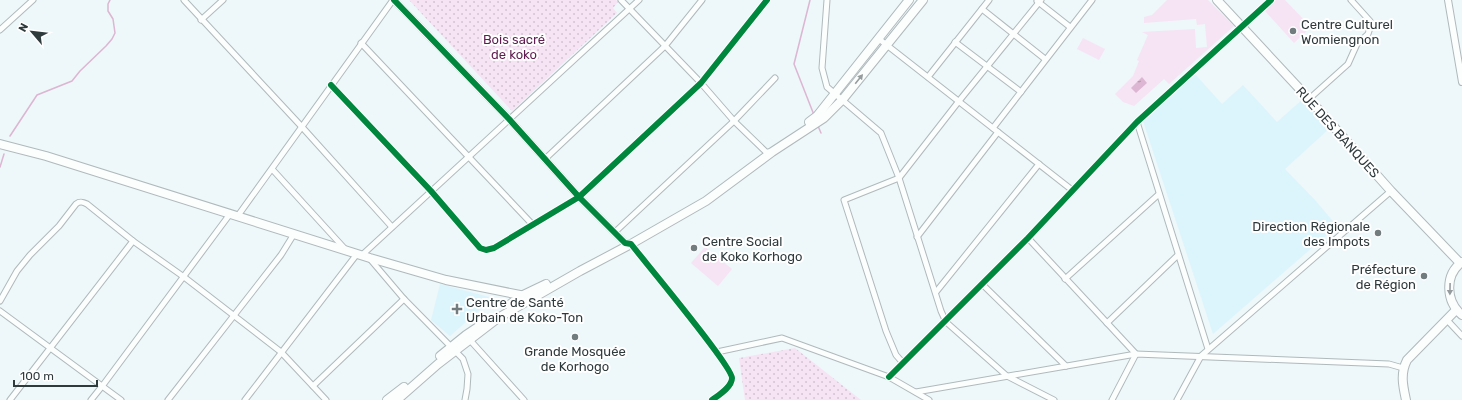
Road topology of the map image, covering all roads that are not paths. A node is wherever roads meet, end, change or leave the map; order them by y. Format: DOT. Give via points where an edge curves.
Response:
graph roads {
  1 [pos="184,0"];
  2 [pos="222,0"];
  3 [pos="394,0"];
  4 [pos="621,0"];
  5 [pos="639,0"];
  6 [pos="702,0"];
  7 [pos="767,0"];
  8 [pos="827,0"];
  9 [pos="923,0"];
  10 [pos="989,0"];
  11 [pos="1092,0"];
  12 [pos="1217,0"];
  13 [pos="1271,0"];
  14 [pos="1351,0"];
  15 [pos="1448,0"];
  16 [pos="30,1"];
  17 [pos="906,1"];
  18 [pos="1039,1"];
  19 [pos="630,9"];
  20 [pos="915,9"];
  21 [pos="982,9"];
  22 [pos="201,20"];
  23 [pos="1070,27"];
  24 [pos="1242,27"];
  25 [pos="0,30"];
  26 [pos="1014,35"];
  27 [pos="879,39"];
  28 [pos="955,42"];
  29 [pos="361,43"];
  30 [pos="887,45"];
  31 [pos="665,46"];
  32 [pos="1045,59"];
  33 [pos="987,67"];
  34 [pos="928,77"];
  35 [pos="775,78"];
  36 [pos="1462,82"];
  37 [pos="701,83"];
  38 [pos="331,85"];
  39 [pos="1021,92"];
  40 [pos="835,93"];
  41 [pos="843,99"];
  42 [pos="1309,99"];
  43 [pos="959,101"];
  44 [pos="509,119"];
  45 [pos="734,121"];
  46 [pos="813,122"];
  47 [pos="1137,122"];
  48 [pos="302,127"];
  49 [pos="993,128"];
  50 [pos="998,132"];
  51 [pos="0,144"];
  52 [pos="769,152"];
  53 [pos="468,157"];
  54 [pos="545,159"];
  55 [pos="1039,164"];
  56 [pos="272,169"];
  57 [pos="899,178"];
  58 [pos="1072,190"];
  59 [pos="431,191"];
  60 [pos="1391,191"];
  61 [pos="1159,194"];
  62 [pos="579,197"];
  63 [pos="234,216"];
  64 [pos="532,224"];
  65 [pos="392,227"];
  66 [pos="615,232"];
  67 [pos="294,234"];
  68 [pos="917,237"];
  69 [pos="1028,238"];
  70 [pos="133,241"];
  71 [pos="628,244"];
  72 [pos="347,251"];
  73 [pos="1178,255"];
  74 [pos="363,256"];
  75 [pos="1461,263"];
  76 [pos="184,277"];
  77 [pos="1065,279"];
  78 [pos="982,284"];
  79 [pos="936,292"];
  80 [pos="528,297"];
  81 [pos="404,299"];
  82 [pos="0,301"];
  83 [pos="0,312"];
  84 [pos="1459,313"];
  85 [pos="233,316"];
  86 [pos="1447,320"];
  87 [pos="946,322"];
  88 [pos="1107,323"];
  89 [pos="1462,336"];
  90 [pos="468,338"];
  91 [pos="50,348"];
  92 [pos="453,349"];
  93 [pos="1208,349"];
  94 [pos="281,352"];
  95 [pos="716,352"];
  96 [pos="1136,354"];
  97 [pos="1201,356"];
  98 [pos="903,363"];
  99 [pos="1066,366"];
  100 [pos="1403,368"];
  101 [pos="890,376"];
  102 [pos="1006,376"];
  103 [pos="103,386"];
  104 [pos="313,386"];
  105 [pos="916,392"];
  106 [pos="324,399"];
  107 [pos="10,400"];
  108 [pos="91,400"];
  109 [pos="121,400"];
  110 [pos="168,400"];
  111 [pos="245,400"];
  112 [pos="387,400"];
  113 [pos="397,400"];
  114 [pos="465,400"];
  115 [pos="524,400"];
  116 [pos="712,400"];
  117 [pos="929,400"];
  118 [pos="1054,400"];
  119 [pos="1112,400"];
  120 [pos="1177,400"];
  121 [pos="1406,400"];
  1 -- 22 [label="street"];
  2 -- 22 [label="street"];
  3 -- 29 [label="street"];
  3 -- 44 [label="street"];
  4 -- 19 [label="street"];
  5 -- 19 [label="street"];
  6 -- 31 [label="street"];
  7 -- 37 [label="street"];
  8 -- 40 [label="street" via="822,68 828,87"];
  9 -- 20 [label="main road"];
  10 -- 21 [label="street"];
  11 -- 23 [label="street"];
  12 -- 24 [label="main road, RUE DES BANQUES"];
  13 -- 24 [label="street"];
  14 -- 42 [label="street" via="1370,21 1368,34 1357,44 1348,64"];
  15 -- 36 [label="street"];
  16 -- 25 [label="street"];
  17 -- 20 [label="street"];
  17 -- 27 [label="main road"];
  18 -- 23 [label="street"];
  18 -- 26 [label="street"];
  19 -- 31 [label="street"];
  19 -- 44 [label="street"];
  20 -- 30 [label="main road"];
  21 -- 26 [label="street"];
  21 -- 28 [label="street"];
  22 -- 48 [label="street"];
  23 -- 32 [label="street"];
  24 -- 42 [label="main road, RUE DES BANQUES"];
  24 -- 47 [label="street"];
  26 -- 32 [label="street"];
  26 -- 33 [label="street"];
  27 -- 30 [label="street"];
  27 -- 40 [label="main road"];
  28 -- 33 [label="street"];
  28 -- 34 [label="street"];
  29 -- 38 [label="street"];
  29 -- 53 [label="street"];
  30 -- 34 [label="street"];
  41 -- 30 [label="main road, one-way"];
  31 -- 37 [label="street"];
  31 -- 54 [label="street"];
  32 -- 39 [label="street"];
  33 -- 39 [label="street"];
  33 -- 43 [label="street"];
  34 -- 43 [label="street"];
  35 -- 45 [label="street"];
  37 -- 45 [label="street"];
  37 -- 62 [label="street"];
  38 -- 48 [label="street"];
  38 -- 59 [label="street"];
  39 -- 49 [label="street"];
  40 -- 41 [label="street"];
  40 -- 46 [label="main road"];
  41 -- 46 [label="main road" via="824,118"];
  41 -- 57 [label="street" via="881,133"];
  42 -- 60 [label="main road, RUE DES BANQUES"];
  43 -- 49 [label="street"];
  43 -- 57 [label="street"];
  44 -- 53 [label="street"];
  44 -- 54 [label="street"];
  45 -- 52 [label="street"];
  45 -- 66 [label="street"];
  46 -- 52 [label="main road"];
  47 -- 58 [label="street"];
  47 -- 61 [label="street"];
  48 -- 56 [label="street"];
  48 -- 65 [label="street"];
  49 -- 50 [label="street"];
  50 -- 55 [label="street"];
  50 -- 68 [label="street"];
  51 -- 63 [label="main road" via="46,156"];
  52 -- 71 [label="main road"];
  53 -- 59 [label="street"];
  53 -- 64 [label="street"];
  54 -- 62 [label="street"];
  55 -- 58 [label="street"];
  55 -- 79 [label="street"];
  56 -- 63 [label="street"];
  56 -- 72 [label="street"];
  57 -- 68 [label="street"];
  57 -- 98 [label="street" via="844,200 886,331 896,355"];
  58 -- 69 [label="street"];
  59 -- 64 [label="street" via="480,248 486,250 494,248"];
  59 -- 65 [label="street"];
  60 -- 75 [label="main road, RUE DES BANQUES"];
  60 -- 93 [label="street"];
  61 -- 73 [label="street"];
  61 -- 77 [label="street"];
  62 -- 64 [label="street"];
  62 -- 66 [label="street"];
  63 -- 67 [label="main road"];
  63 -- 76 [label="street"];
  65 -- 74 [label="street"];
  66 -- 71 [label="street"];
  67 -- 72 [label="main road"];
  67 -- 85 [label="street" via="281,255"];
  68 -- 79 [label="street"];
  69 -- 77 [label="street"];
  69 -- 78 [label="street"];
  70 -- 76 [label="street"];
  70 -- 82 [label="street" via="87,204 79,202 30,255"];
  70 -- 91 [label="street"];
  71 -- 80 [label="main road"];
  71 -- 95 [label="street"];
  72 -- 74 [label="main road"];
  73 -- 88 [label="street"];
  73 -- 93 [label="street"];
  74 -- 80 [label="main road" via="446,280"];
  74 -- 81 [label="street"];
  74 -- 94 [label="street"];
  75 -- 84 [label="main road, one-way" via="1452,274 1449,286 1450,299"];
  76 -- 85 [label="street"];
  76 -- 103 [label="street"];
  77 -- 88 [label="street"];
  78 -- 87 [label="street"];
  78 -- 99 [label="street"];
  79 -- 87 [label="street"];
  80 -- 90 [label="main road"];
  81 -- 92 [label="street"];
  81 -- 104 [label="street"];
  83 -- 91 [label="street"];
  84 -- 86 [label="main road"];
  85 -- 94 [label="street"];
  85 -- 110 [label="street"];
  86 -- 89 [label="street"];
  86 -- 100 [label="main road" via="1414,352"];
  87 -- 98 [label="street"];
  87 -- 102 [label="street"];
  88 -- 96 [label="street"];
  90 -- 92 [label="main road"];
  90 -- 115 [label="street"];
  91 -- 103 [label="street"];
  91 -- 107 [label="street"];
  92 -- 112 [label="main road"];
  92 -- 113 [label="main road"];
  92 -- 114 [label="street" via="463,359 467,371"];
  93 -- 97 [label="street"];
  94 -- 104 [label="street"];
  94 -- 111 [label="street"];
  95 -- 101 [label="street" via="782,338"];
  95 -- 116 [label="street" via="732,376 728,387"];
  96 -- 97 [label="street"];
  96 -- 99 [label="street"];
  96 -- 119 [label="street"];
  97 -- 100 [label="street" via="1389,364"];
  97 -- 120 [label="street"];
  98 -- 101 [label="street"];
  99 -- 102 [label="street"];
  100 -- 121 [label="main road"];
  101 -- 105 [label="street"];
  102 -- 105 [label="street"];
  102 -- 118 [label="street"];
  103 -- 108 [label="street"];
  103 -- 109 [label="street"];
  104 -- 106 [label="street"];
  105 -- 117 [label="street"];
}
